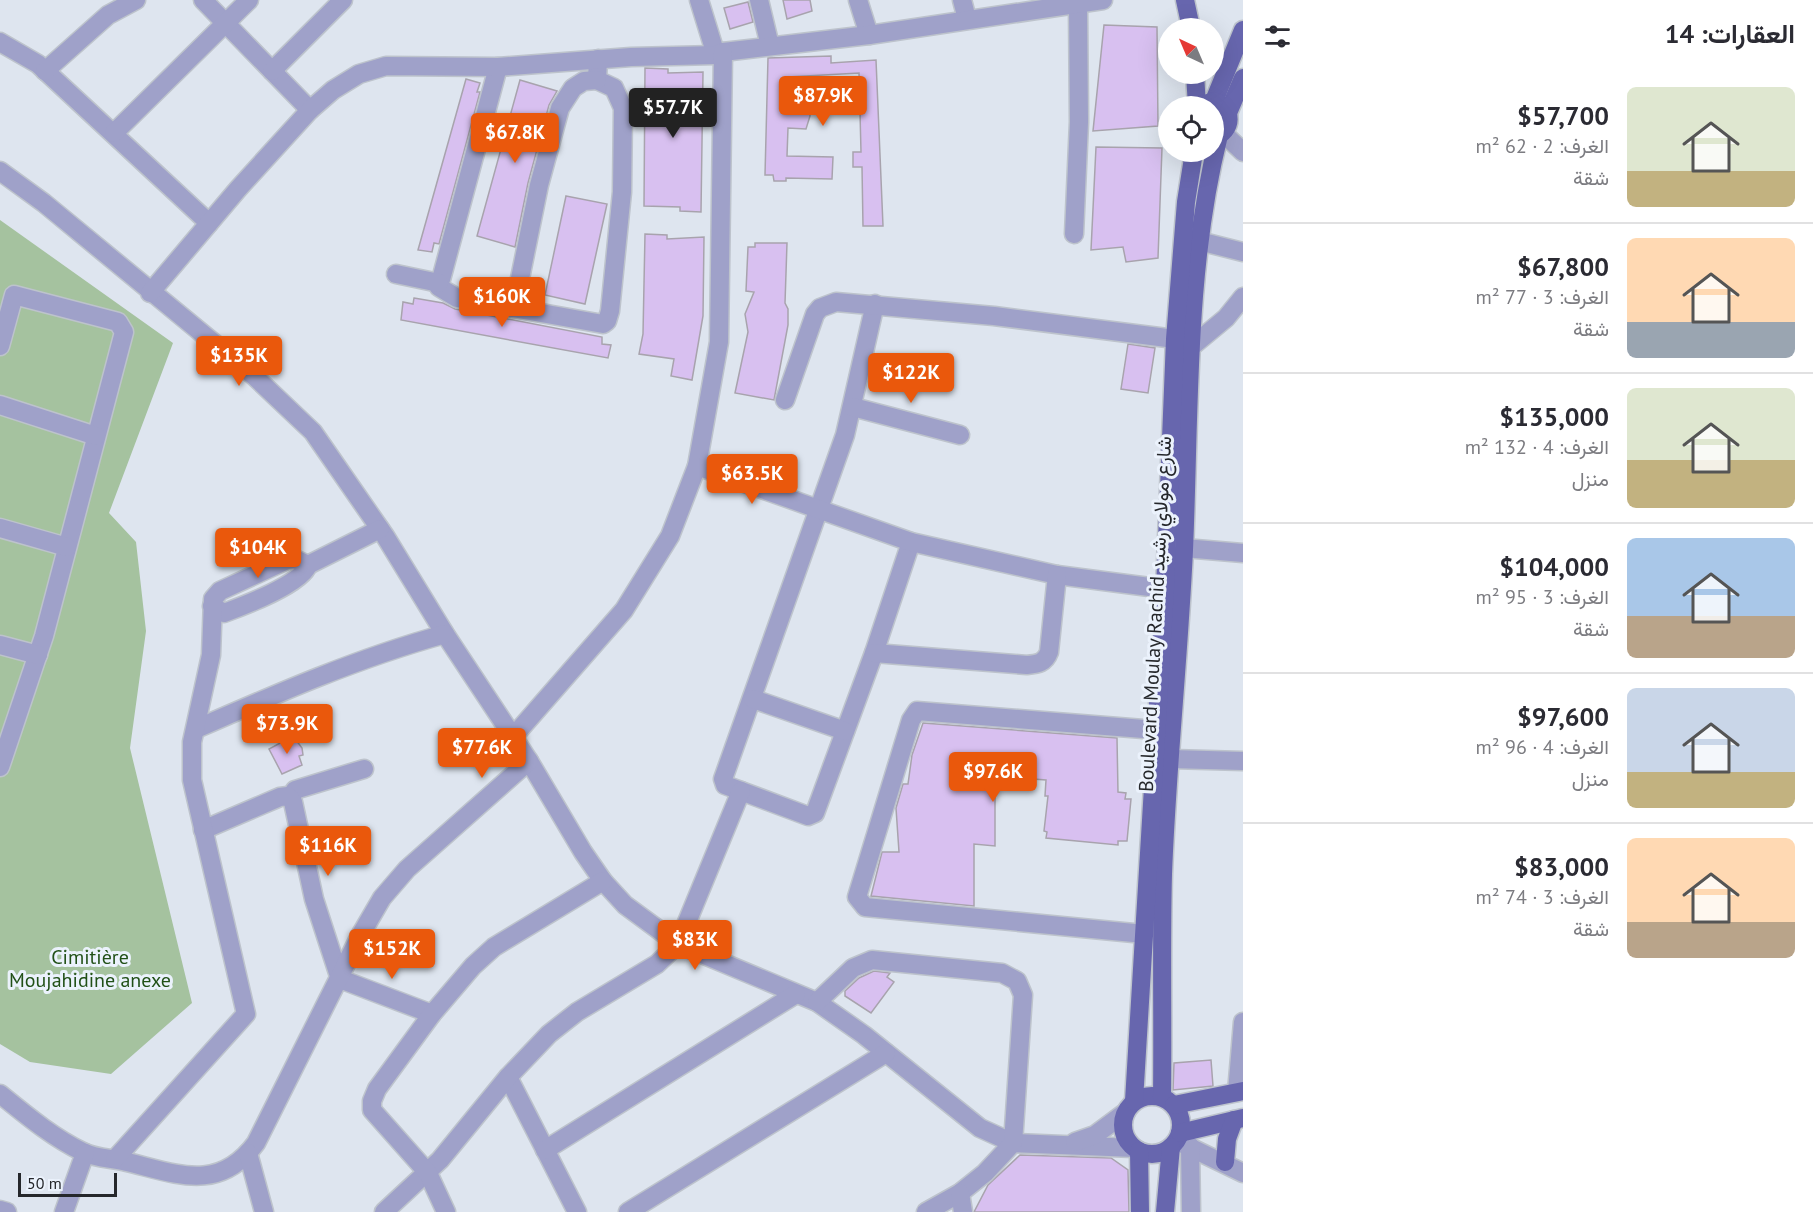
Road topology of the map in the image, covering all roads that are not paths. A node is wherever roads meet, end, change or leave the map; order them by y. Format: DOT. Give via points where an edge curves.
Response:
graph roads {
  1 [pos="136,0"];
  2 [pos="203,0"];
  3 [pos="249,0"];
  4 [pos="343,0"];
  5 [pos="699,0"];
  6 [pos="759,0"];
  7 [pos="858,0"];
  8 [pos="962,0"];
  9 [pos="1103,0"];
  10 [pos="1185,0"];
  11 [pos="1078,4"];
  12 [pos="1189,18"];
  13 [pos="966,19"];
  14 [pos="225,23"];
  15 [pos="1243,30"];
  16 [pos="869,35"];
  17 [pos="0,42"];
  18 [pos="770,46"];
  19 [pos="719,53"];
  20 [pos="598,59"];
  21 [pos="498,67"];
  22 [pos="272,70"];
  23 [pos="45,71"];
  24 [pos="1243,78"];
  25 [pos="597,80"];
  26 [pos="1208,96"];
  27 [pos="1224,108"];
  28 [pos="310,110"];
  29 [pos="1228,113"];
  30 [pos="1224,128"];
  31 [pos="114,134"];
  32 [pos="1224,139"];
  33 [pos="1243,152"];
  34 [pos="1192,162"];
  35 [pos="1212,162"];
  36 [pos="0,171"];
  37 [pos="209,223"];
  38 [pos="1074,234"];
  39 [pos="1199,241"];
  40 [pos="1243,252"];
  41 [pos="396,274"];
  42 [pos="439,283"];
  43 [pos="150,293"];
  44 [pos="1243,297"];
  45 [pos="875,304"];
  46 [pos="514,309"];
  47 [pos="1183,343"];
  48 [pos="0,346"];
  49 [pos="785,400"];
  50 [pos="0,405"];
  51 [pos="853,407"];
  52 [pos="960,435"];
  53 [pos="96,436"];
  54 [pos="697,466"];
  55 [pos="820,510"];
  56 [pos="0,528"];
  57 [pos="380,529"];
  58 [pos="911,542"];
  59 [pos="68,547"];
  60 [pos="1184,548"];
  61 [pos="1243,552"];
  62 [pos="1057,575"];
  63 [pos="1165,589"];
  64 [pos="445,634"];
  65 [pos="0,645"];
  66 [pos="874,653"];
  67 [pos="38,654"];
  68 [pos="753,699"];
  69 [pos="196,729"];
  70 [pos="1156,730"];
  71 [pos="845,731"];
  72 [pos="513,737"];
  73 [pos="1171,759"];
  74 [pos="529,761"];
  75 [pos="1243,761"];
  76 [pos="0,767"];
  77 [pos="364,770"];
  78 [pos="741,791"];
  79 [pos="291,798"];
  80 [pos="203,830"];
  81 [pos="603,881"];
  82 [pos="1144,934"];
  83 [pos="678,944"];
  84 [pos="340,979"];
  85 [pos="796,993"];
  86 [pos="817,1002"];
  87 [pos="432,1014"];
  88 [pos="1243,1022"];
  89 [pos="886,1053"];
  90 [pos="508,1077"];
  91 [pos="1240,1092"];
  92 [pos="0,1094"];
  93 [pos="1168,1101"];
  94 [pos="1130,1107"];
  95 [pos="1238,1120"];
  96 [pos="1180,1142"];
  97 [pos="1012,1143"];
  98 [pos="1068,1145"];
  99 [pos="545,1149"];
  100 [pos="1136,1149"];
  101 [pos="85,1153"];
  102 [pos="248,1154"];
  103 [pos="115,1159"];
  104 [pos="1225,1162"];
  105 [pos="428,1173"];
  106 [pos="1243,1173"];
  107 [pos="960,1193"];
  108 [pos="0,1210"];
  109 [pos="7,1212"];
  110 [pos="66,1212"];
  111 [pos="264,1212"];
  112 [pos="384,1212"];
  113 [pos="446,1212"];
  114 [pos="577,1212"];
  115 [pos="628,1212"];
  116 [pos="926,1212"];
  117 [pos="963,1212"];
  118 [pos="1140,1212"];
  119 [pos="1165,1212"];
  120 [pos="1191,1212"];
  1 -- 23 [label="street" via="101,20"];
  2 -- 14 [label="street"];
  3 -- 14 [label="street"];
  4 -- 22 [label="street"];
  5 -- 19 [label="street"];
  6 -- 18 [label="street"];
  7 -- 16 [label="street"];
  8 -- 13 [label="street"];
  9 -- 11 [label="street"];
  10 -- 12 [label="main road"];
  11 -- 13 [label="street"];
  11 -- 38 [label="street" via="1079,122"];
  13 -- 16 [label="street"];
  14 -- 22 [label="street"];
  14 -- 31 [label="street"];
  15 -- 26 [label="main road"];
  16 -- 18 [label="street"];
  17 -- 23 [label="street" via="27,55"];
  18 -- 19 [label="street"];
  19 -- 20 [label="street"];
  19 -- 54 [label="street" via="719,342"];
  20 -- 21 [label="street"];
  20 -- 25 [label="street"];
  21 -- 28 [label="street" via="411,65 373,69 345,81"];
  21 -- 42 [label="street"];
  22 -- 28 [label="street"];
  23 -- 31 [label="street"];
  24 -- 29 [label="main road, Boulevard Moulay Rachid شارع مولاي رشيد"];
  25 -- 46 [label="street" via="584,81 573,88 560,108 539,185"];
  25 -- 46 [label="street" via="614,88 623,108 622,192 608,319 603,324"];
  27 -- 29 [label="main road"];
  28 -- 37 [label="street"];
  29 -- 30 [label="main road, Boulevard Moulay Rachid شارع مولاي رشيد" via="1229,121"];
  31 -- 37 [label="street"];
  32 -- 33 [label="street"];
  34 -- 47 [label="main road, Boulevard Moulay Rachid شارع مولاي رشيد" via="1186,202"];
  35 -- 39 [label="main road, Boulevard Moulay Rachid شارع مولاي رشيد"];
  36 -- 43 [label="street"];
  37 -- 43 [label="street"];
  39 -- 40 [label="street"];
  39 -- 47 [label="main road, Boulevard Moulay Rachid شارع مولاي رشيد"];
  41 -- 42 [label="street"];
  42 -- 46 [label="street" via="441,290 456,298"];
  43 -- 57 [label="street" via="299,417"];
  44 -- 47 [label="street" via="1226,318"];
  45 -- 47 [label="street" via="994,316"];
  45 -- 49 [label="street" via="836,302 820,308"];
  45 -- 51 [label="street"];
  47 -- 60 [label="main road, Boulevard Moulay Rachid شارع مولاي رشيد"];
  47 -- 63 [label="main road, Boulevard Moulay Rachid شارع مولاي رشيد"];
  48 -- 53 [label="street" via="14,295 118,322 124,332"];
  50 -- 53 [label="street"];
  51 -- 52 [label="street"];
  51 -- 55 [label="street"];
  53 -- 59 [label="street"];
  54 -- 55 [label="street"];
  54 -- 72 [label="street" via="670,536 624,610"];
  55 -- 58 [label="street"];
  55 -- 68 [label="street"];
  56 -- 59 [label="street"];
  57 -- 64 [label="street"];
  57 -- 69 [label="street" via="308,565 287,560 220,591 213,599 211,655"];
  58 -- 62 [label="street"];
  58 -- 66 [label="street"];
  59 -- 67 [label="street"];
  60 -- 61 [label="street"];
  60 -- 73 [label="main road, Boulevard Moulay Rachid شارع مولاي رشيد"];
  62 -- 63 [label="street"];
  62 -- 66 [label="street" via="1049,652 1039,663"];
  63 -- 70 [label="main road, Boulevard Moulay Rachid شارع مولاي رشيد"];
  64 -- 69 [label="street" via="312,677"];
  64 -- 72 [label="street"];
  65 -- 67 [label="street"];
  66 -- 71 [label="street"];
  67 -- 76 [label="street"];
  68 -- 71 [label="street"];
  68 -- 78 [label="street" via="723,779 725,785"];
  69 -- 80 [label="street" via="192,780"];
  70 -- 82 [label="main road, Boulevard Moulay Rachid شارع مولاي رشيد"];
  70 -- 82 [label="street" via="917,711 910,720 857,897 865,907"];
  71 -- 78 [label="street" via="813,815"];
  72 -- 74 [label="street"];
  73 -- 75 [label="street"];
  73 -- 93 [label="main road, Boulevard Moulay Rachid شارع مولاي رشيد" via="1164,873"];
  74 -- 81 [label="street"];
  74 -- 84 [label="street" via="407,869 377,907"];
  77 -- 79 [label="street" via="295,790"];
  78 -- 83 [label="street"];
  79 -- 80 [label="street" via="285,795"];
  79 -- 84 [label="street" via="314,899"];
  80 -- 103 [label="street" via="246,1014"];
  81 -- 83 [label="street" via="645,922"];
  81 -- 87 [label="street" via="494,947 472,966"];
  82 -- 94 [label="main road, Boulevard Moulay Rachid شارع مولاي رشيد"];
  83 -- 85 [label="street"];
  83 -- 90 [label="street" via="657,964 562,1023"];
  84 -- 87 [label="street"];
  84 -- 102 [label="street"];
  85 -- 86 [label="street"];
  85 -- 99 [label="street"];
  86 -- 89 [label="street"];
  86 -- 97 [label="street" via="852,968 872,960 990,971 1014,978 1023,995"];
  87 -- 105 [label="street" via="381,1083 371,1106 382,1124"];
  88 -- 91 [label="street"];
  89 -- 97 [label="street" via="980,1128"];
  89 -- 115 [label="street"];
  90 -- 99 [label="street"];
  90 -- 105 [label="street"];
  91 -- 93 [label="main road"];
  92 -- 101 [label="street"];
  93 -- 94 [label="main road" via="1148,1095"];
  93 -- 96 [label="main road" via="1181,1118"];
  94 -- 98 [label="street" via="1095,1134"];
  94 -- 100 [label="main road" via="1123,1124 1125,1136"];
  95 -- 96 [label="main road"];
  95 -- 104 [label="main road" via="1227,1139"];
  96 -- 100 [label="main road" via="1161,1153"];
  96 -- 104 [label="street"];
  96 -- 119 [label="main road"];
  96 -- 120 [label="street"];
  97 -- 98 [label="street"];
  97 -- 107 [label="street"];
  98 -- 100 [label="street"];
  99 -- 114 [label="street"];
  100 -- 118 [label="main road"];
  101 -- 103 [label="street"];
  101 -- 110 [label="street"];
  102 -- 103 [label="street" via="239,1162 199,1177 182,1177"];
  102 -- 111 [label="street"];
  104 -- 106 [label="street"];
  105 -- 112 [label="street"];
  105 -- 113 [label="street"];
  107 -- 116 [label="street"];
  107 -- 117 [label="street"];
  108 -- 109 [label="street"];
}
